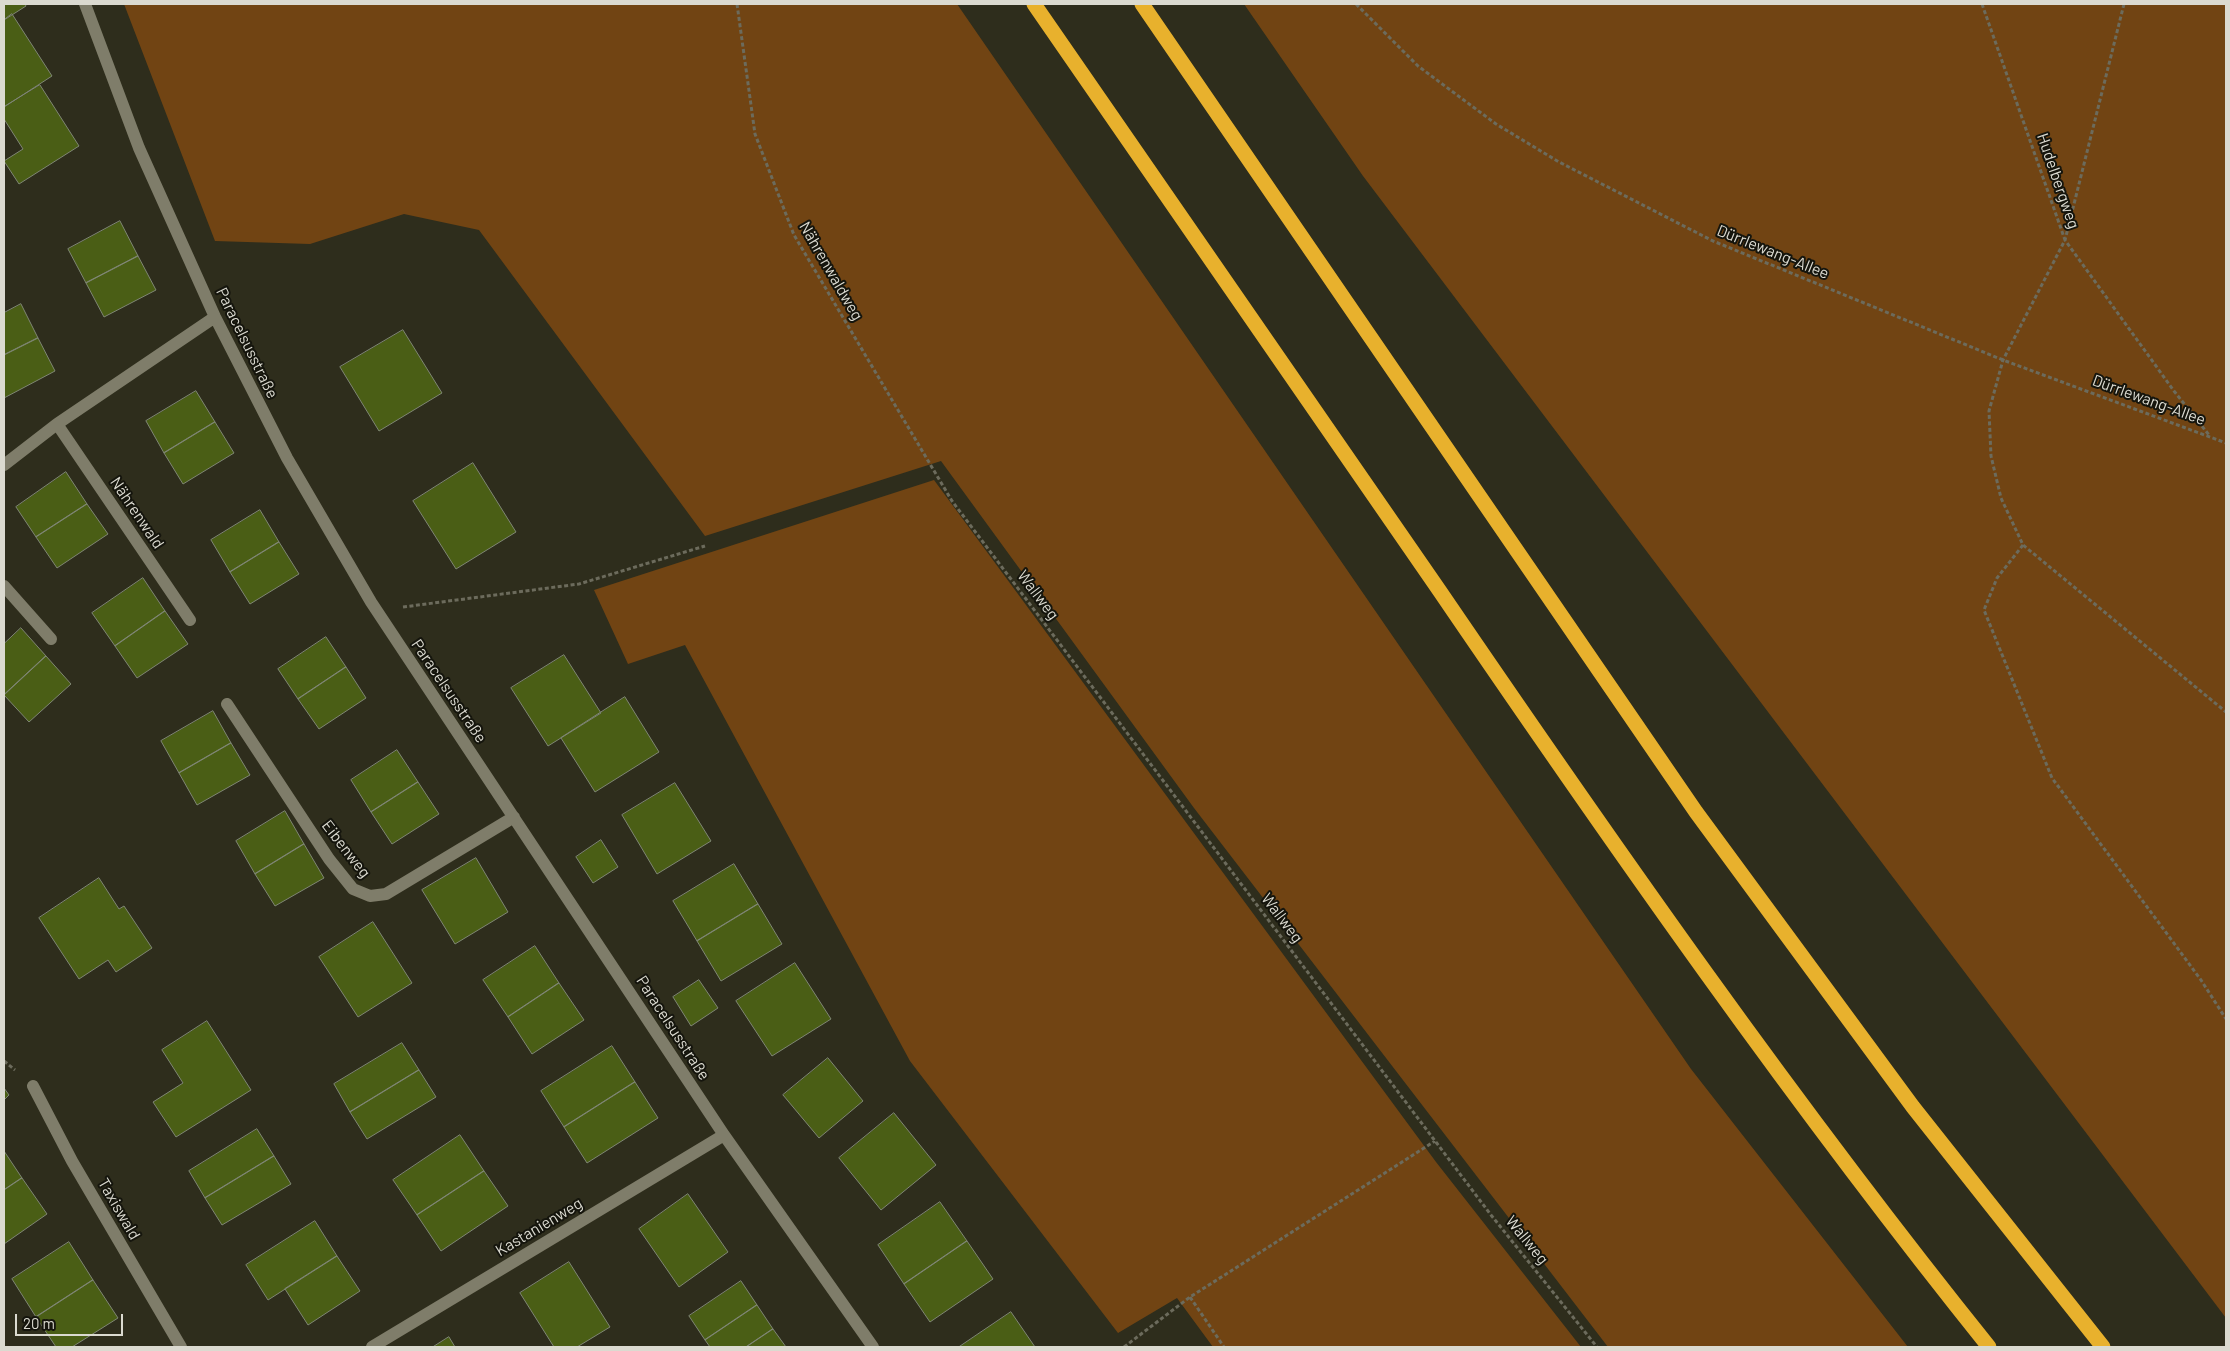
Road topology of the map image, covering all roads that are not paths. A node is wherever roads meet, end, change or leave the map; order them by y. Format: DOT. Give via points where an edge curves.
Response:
graph roads {
  1 [pos="85,4"];
  2 [pos="1034,4"];
  3 [pos="1142,4"];
  4 [pos="215,317"];
  5 [pos="57,424"];
  6 [pos="4,464"];
  7 [pos="4,586"];
  8 [pos="190,620"];
  9 [pos="51,639"];
  10 [pos="227,704"];
  11 [pos="514,817"];
  12 [pos="33,1086"];
  13 [pos="724,1135"];
  14 [pos="181,1347"];
  15 [pos="372,1347"];
  16 [pos="873,1347"];
  17 [pos="1989,1347"];
  18 [pos="2103,1347"];
  1 -- 4 [label="street, Paracelsusstraße" via="140,148"];
  2 -- 17 [label="highway" via="1722,998"];
  3 -- 18 [label="highway" via="1696,812 1913,1107"];
  4 -- 5 [label="street"];
  4 -- 11 [label="street, Paracelsusstraße" via="287,458 379,615"];
  5 -- 6 [label="street"];
  5 -- 8 [label="street, Nährenwald"];
  7 -- 9 [label="street"];
  10 -- 11 [label="street, Eibenweg" via="329,859 353,889 370,896 386,894"];
  11 -- 13 [label="street, Paracelsusstraße"];
  12 -- 14 [label="street, Taxiswald" via="72,1161"];
  13 -- 15 [label="street, Kastanienweg"];
  13 -- 16 [label="street, Paracelsusstraße"];
}
